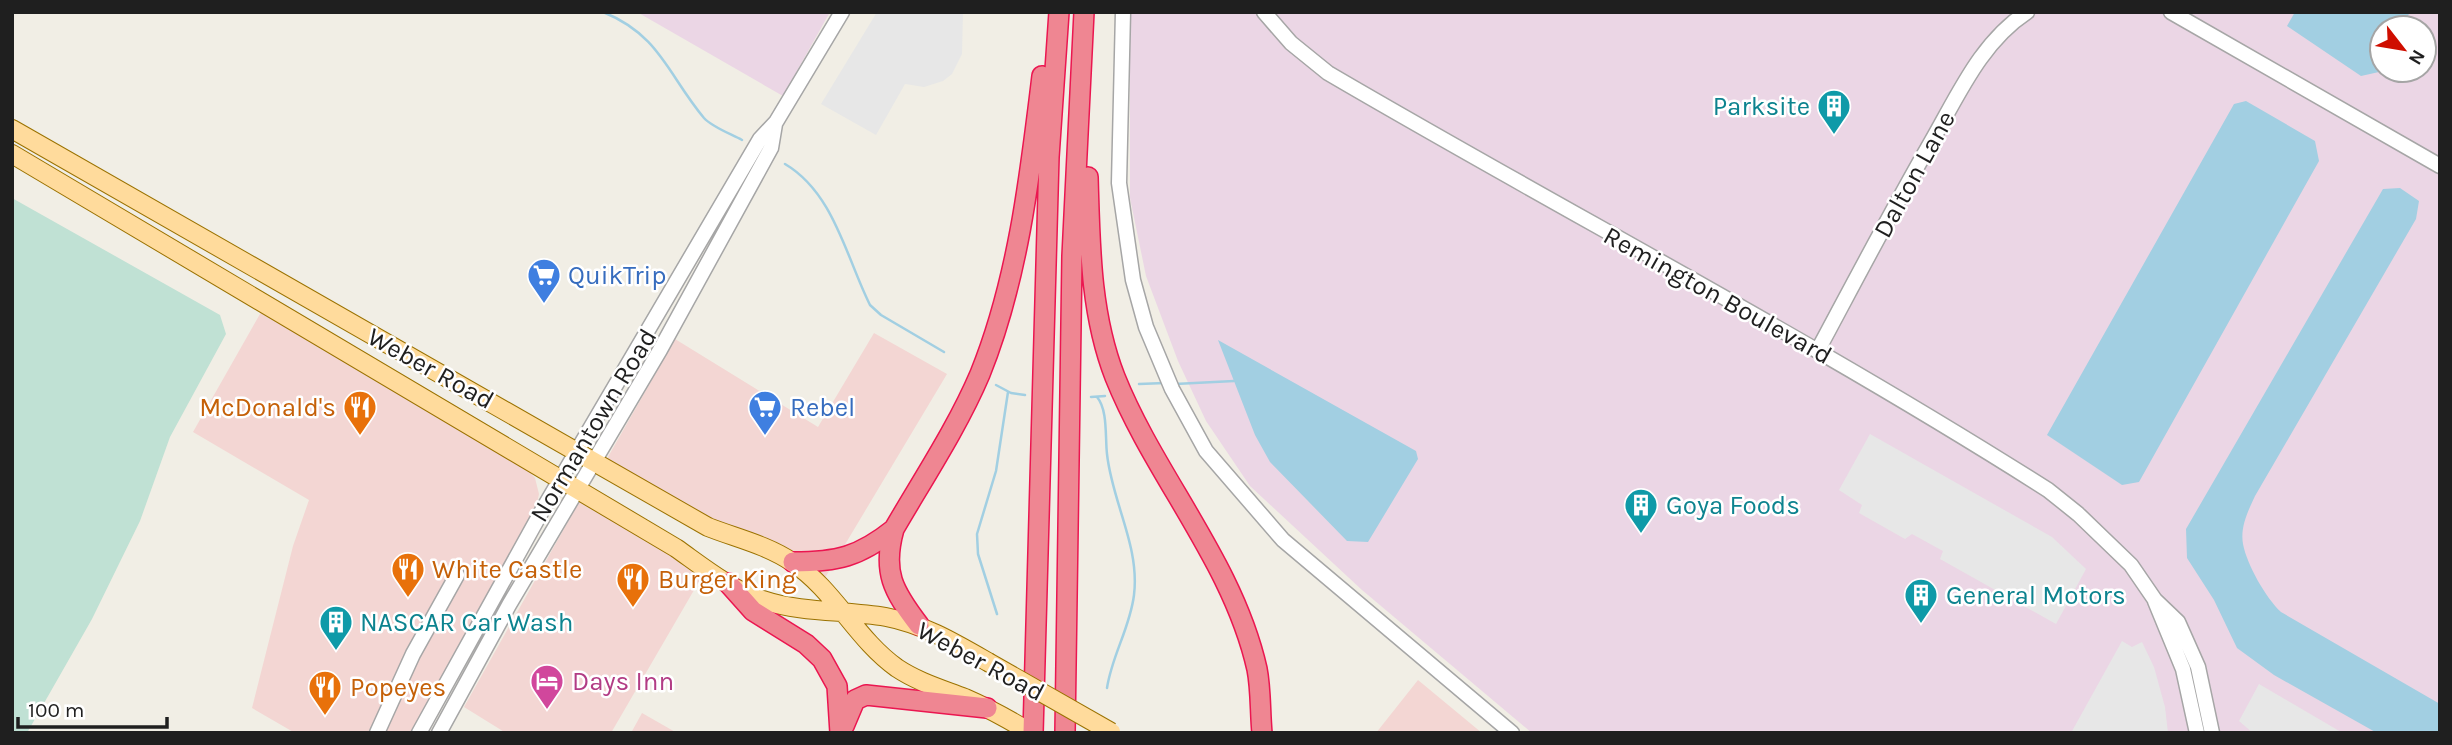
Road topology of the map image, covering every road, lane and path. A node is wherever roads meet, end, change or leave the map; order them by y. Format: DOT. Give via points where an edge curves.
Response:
graph roads {
  1 [pos="842,12"];
  2 [pos="1050,12"];
  3 [pos="1059,12"];
  4 [pos="1084,12"];
  5 [pos="1124,12"];
  6 [pos="1264,12"];
  7 [pos="2027,12"];
  8 [pos="2171,12"];
  9 [pos="1083,57"];
  10 [pos="776,122"];
  11 [pos="12,129"];
  12 [pos="12,154"];
  13 [pos="2440,166"];
  14 [pos="1818,350"];
  15 [pos="577,451"];
  16 [pos="594,461"];
  17 [pos="559,481"];
  18 [pos="576,490"];
  19 [pos="894,529"];
  20 [pos="793,562"];
  21 [pos="457,575"];
  22 [pos="728,583"];
  23 [pos="2155,600"];
  24 [pos="842,612"];
  25 [pos="919,625"];
  26 [pos="1259,702"];
  27 [pos="988,708"];
  28 [pos="1112,732"];
  29 [pos="377,733"];
  30 [pos="419,733"];
  31 [pos="439,733"];
  32 [pos="841,733"];
  33 [pos="1032,733"];
  34 [pos="1065,733"];
  35 [pos="1254,733"];
  36 [pos="1262,733"];
  37 [pos="1512,733"];
  38 [pos="2197,733"];
  39 [pos="2212,733"];
  1 -- 10 [label="street, Normantown Road"];
  2 -- 19 [label="highway" via="1029,184 1002,306 979,375"];
  3 -- 33 [label="highway" via="1049,157"];
  4 -- 9 [label="highway"];
  5 -- 37 [label="street" via="1119,183 1133,280 1146,327 1172,389 1206,451 1283,540"];
  6 -- 14 [label="street, Remington Boulevard" via="1291,43 1328,73"];
  7 -- 14 [label="street, Dalton Lane" via="1986,49 1892,210"];
  8 -- 13 [label="street"];
  9 -- 26 [label="highway" via="1093,289 1103,335 1115,377 1147,443 1231,593 1257,671"];
  9 -- 34 [label="highway" via="1072,256"];
  10 -- 15 [label="street, Normantown Road" via="760,139"];
  10 -- 16 [label="street, Normantown Road" via="771,148"];
  11 -- 15 [label="main road, Weber Road"];
  12 -- 17 [label="main road, Weber Road"];
  14 -- 23 [label="street, Remington Boulevard" via="2048,490 2131,565"];
  15 -- 16 [label="main road, Weber Road"];
  15 -- 17 [label="street, Normantown Road"];
  16 -- 18 [label="street, Normantown Road"];
  16 -- 20 [label="main road, Weber Road" via="708,527"];
  17 -- 18 [label="main road, Weber Road"];
  17 -- 30 [label="street, Normantown Road"];
  18 -- 22 [label="main road, Weber Road"];
  18 -- 31 [label="street, Normantown Road"];
  19 -- 20 [label="highway" via="852,556"];
  19 -- 25 [label="highway" via="888,569 900,600"];
  20 -- 24 [label="main road, Weber Road"];
  21 -- 29 [label="street" via="413,654"];
  22 -- 24 [label="main road, Weber Road" via="763,600"];
  22 -- 32 [label="highway" via="752,611 822,659 837,686"];
  23 -- 38 [label="street, Remington Boulevard" via="2182,669"];
  23 -- 39 [label="street, Remington Boulevard" via="2179,622 2199,667"];
  24 -- 25 [label="main road, Weber Road"];
  24 -- 27 [label="main road, Weber Road" via="897,668"];
  25 -- 28 [label="main road, Weber Road, bridge"];
  26 -- 35 [label="highway"];
  26 -- 36 [label="highway"];
  27 -- 32 [label="highway" via="866,695 849,709"];
  27 -- 33 [label="main road, Weber Road"];
}
